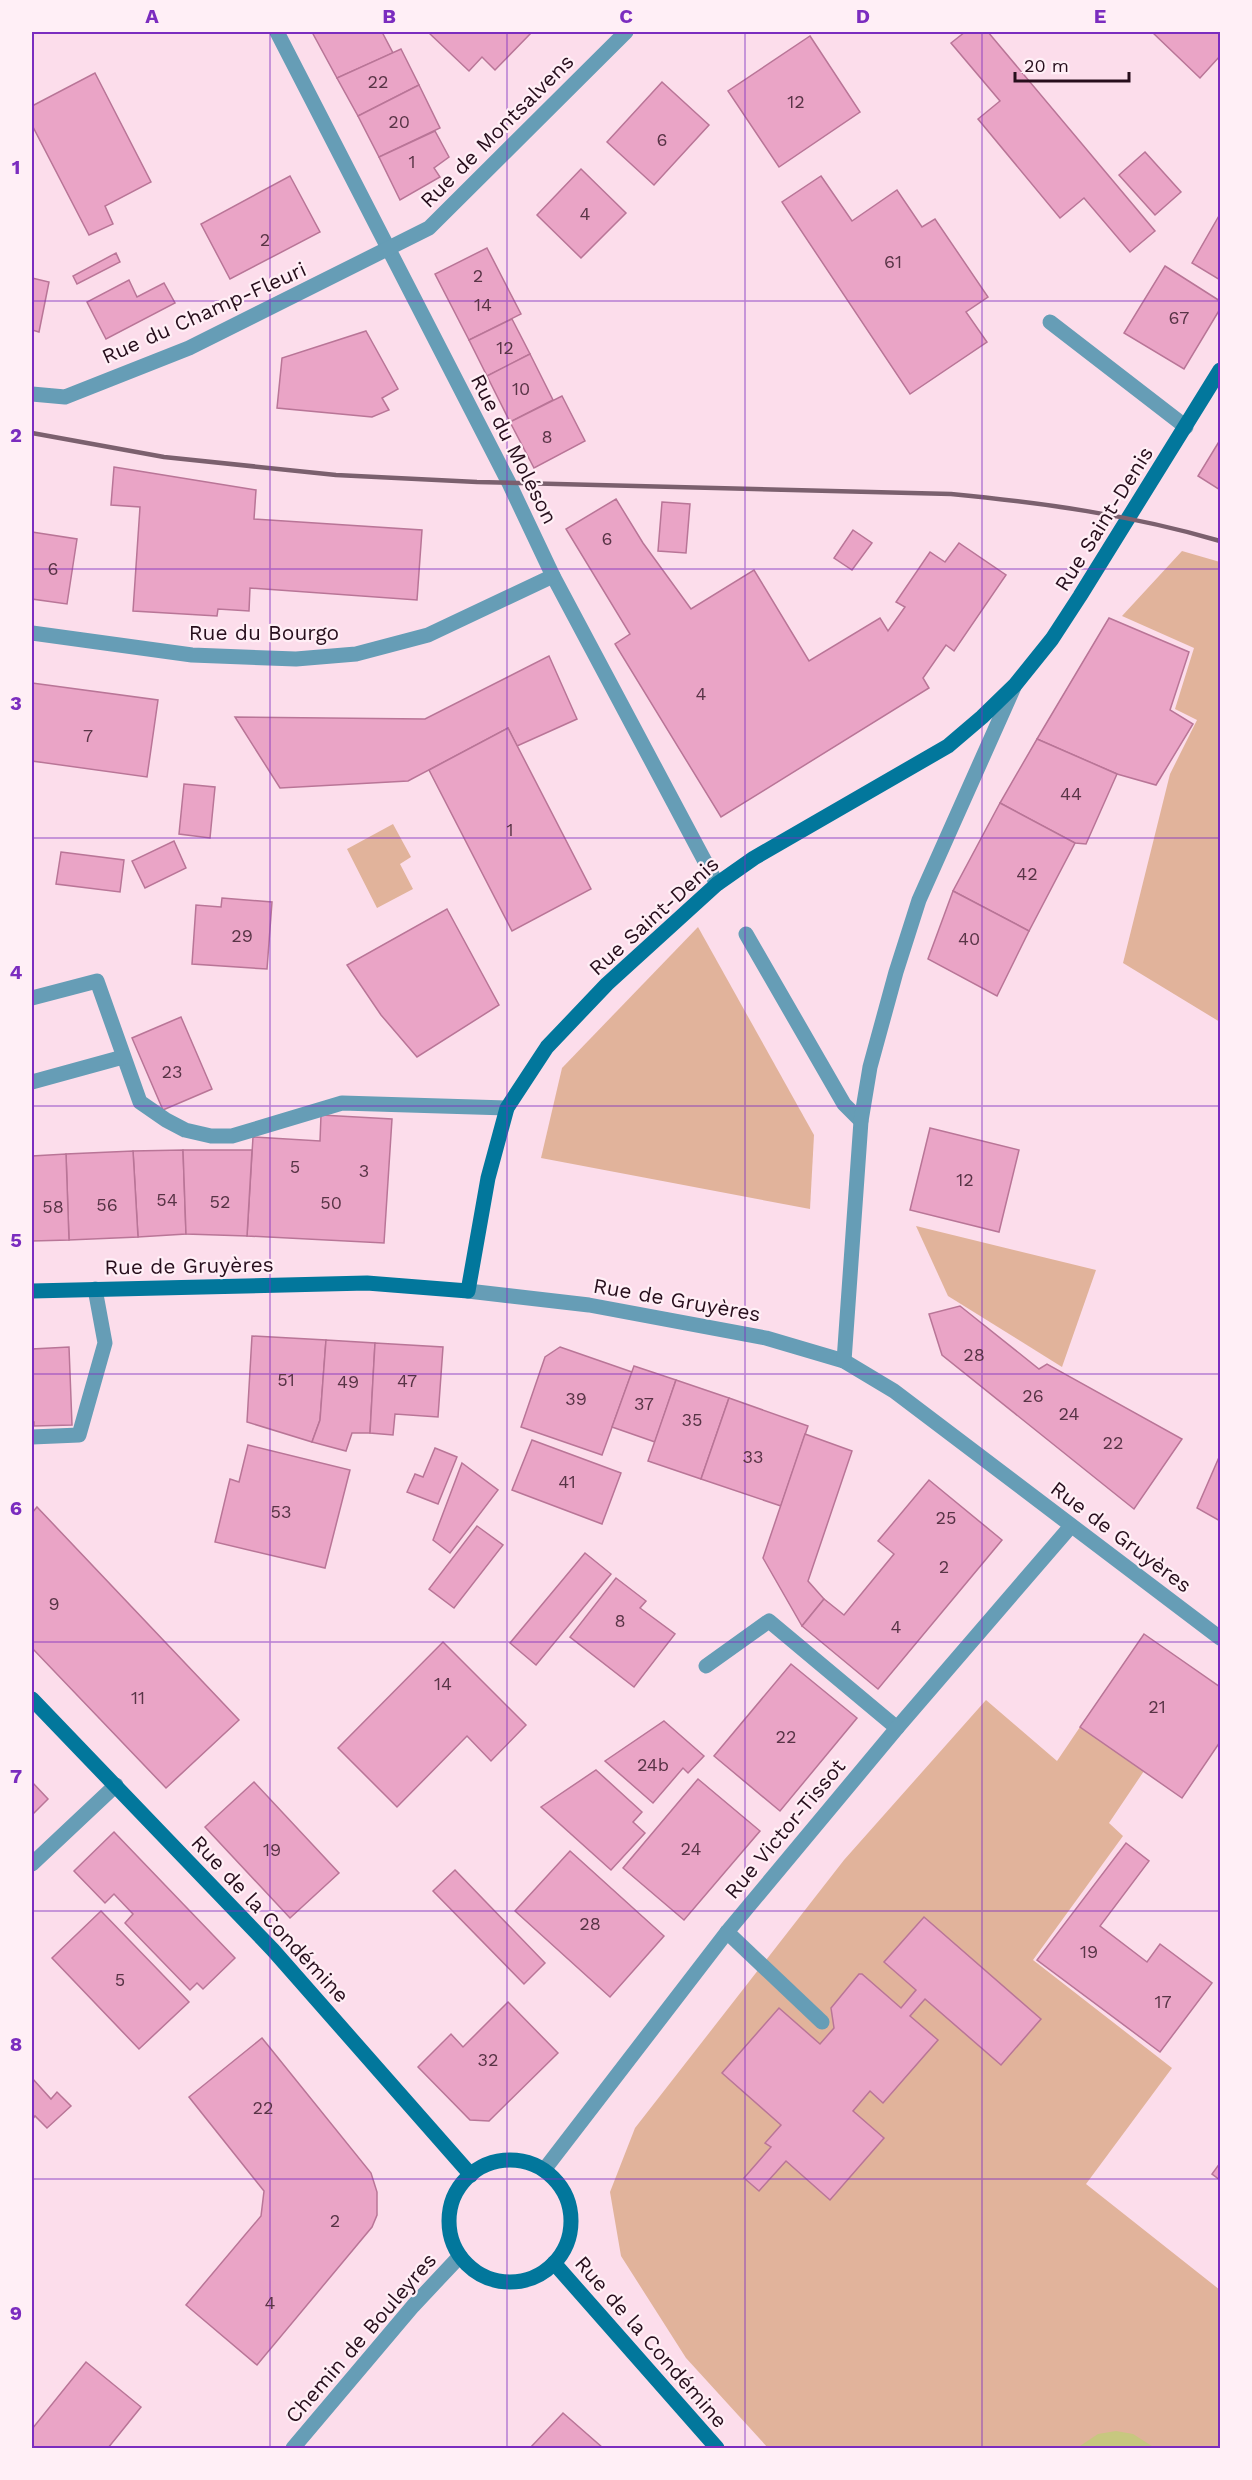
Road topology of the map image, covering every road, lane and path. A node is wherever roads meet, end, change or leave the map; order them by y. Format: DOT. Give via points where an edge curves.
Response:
graph roads {
  1 [pos="277,32"];
  2 [pos="626,32"];
  3 [pos="389,249"];
  4 [pos="1050,322"];
  5 [pos="1221,370"];
  6 [pos="32,394"];
  7 [pos="1186,427"];
  8 [pos="553,576"];
  9 [pos="32,633"];
  10 [pos="1014,685"];
  11 [pos="717,884"];
  12 [pos="746,934"];
  13 [pos="32,998"];
  14 [pos="123,1057"];
  15 [pos="32,1082"];
  16 [pos="507,1108"];
  17 [pos="861,1121"];
  18 [pos="95,1289"];
  19 [pos="32,1291"];
  20 [pos="468,1291"];
  21 [pos="844,1361"];
  22 [pos="32,1437"];
  23 [pos="1071,1526"];
  24 [pos="1221,1638"];
  25 [pos="706,1666"];
  26 [pos="32,1699"];
  27 [pos="897,1728"];
  28 [pos="116,1785"];
  29 [pos="32,1864"];
  30 [pos="727,1932"];
  31 [pos="822,2022"];
  32 [pos="544,2170"];
  33 [pos="471,2175"];
  34 [pos="460,2256"];
  35 [pos="554,2263"];
  36 [pos="293,2448"];
  37 [pos="717,2448"];
  1 -- 3 [label="street, Rue du Moléson"];
  2 -- 3 [label="street, Rue de Montsalvens" via="429,228"];
  3 -- 6 [label="street, Rue du Champ-Fleuri" via="189,348 65,397"];
  3 -- 8 [label="street, Rue du Moléson"];
  4 -- 7 [label="street"];
  5 -- 7 [label="main road, Rue Saint-Denis"];
  7 -- 10 [label="main road, Rue Saint-Denis" via="1052,639"];
  8 -- 9 [label="street, Rue du Bourgo" via="428,635 356,654 296,659 192,655"];
  8 -- 11 [label="street, Rue du Moléson"];
  10 -- 11 [label="main road, Rue Saint-Denis" via="948,746 754,858"];
  10 -- 17 [label="street, Rue Saint-Denis" via="919,900 870,1067"];
  11 -- 16 [label="main road, Rue Saint-Denis" via="608,984 547,1047"];
  12 -- 17 [label="street" via="844,1104"];
  13 -- 14 [label="street" via="97,981"];
  14 -- 15 [label="street"];
  14 -- 16 [label="street" via="140,1102 185,1130 211,1136 232,1136 342,1103"];
  16 -- 20 [label="main road, Rue Saint-Denis" via="488,1178"];
  17 -- 21 [label="street, Rue Saint-Denis"];
  18 -- 19 [label="main road, Rue de Gruyères"];
  18 -- 20 [label="main road, Rue de Gruyères" via="367,1283"];
  18 -- 22 [label="street" via="105,1343 80,1436"];
  20 -- 21 [label="street, Rue de Gruyères" via="589,1305 766,1338"];
  21 -- 23 [label="street, Rue de Gruyères" via="894,1391"];
  23 -- 24 [label="street, Rue de Gruyères"];
  23 -- 27 [label="street, Rue Victor-Tissot"];
  25 -- 27 [label="street" via="769,1621"];
  26 -- 28 [label="main road, Rue de la Condémine"];
  27 -- 30 [label="street, Rue Victor-Tissot"];
  28 -- 29 [label="street"];
  28 -- 33 [label="main road, Rue de la Condémine" via="273,1950"];
  30 -- 31 [label="street"];
  30 -- 32 [label="street, Rue Victor-Tissot"];
  32 -- 33 [label="main road" via="506,2160"];
  32 -- 35 [label="main road" via="564,2192 570,2214 569,2237"];
  33 -- 34 [label="main road" via="460,2186 450,2214 450,2228"];
  34 -- 35 [label="main road" via="483,2276 498,2281 528,2279"];
  34 -- 36 [label="street, Chemin de Bouleyres"];
  35 -- 37 [label="main road, Rue de la Condémine"];
}
